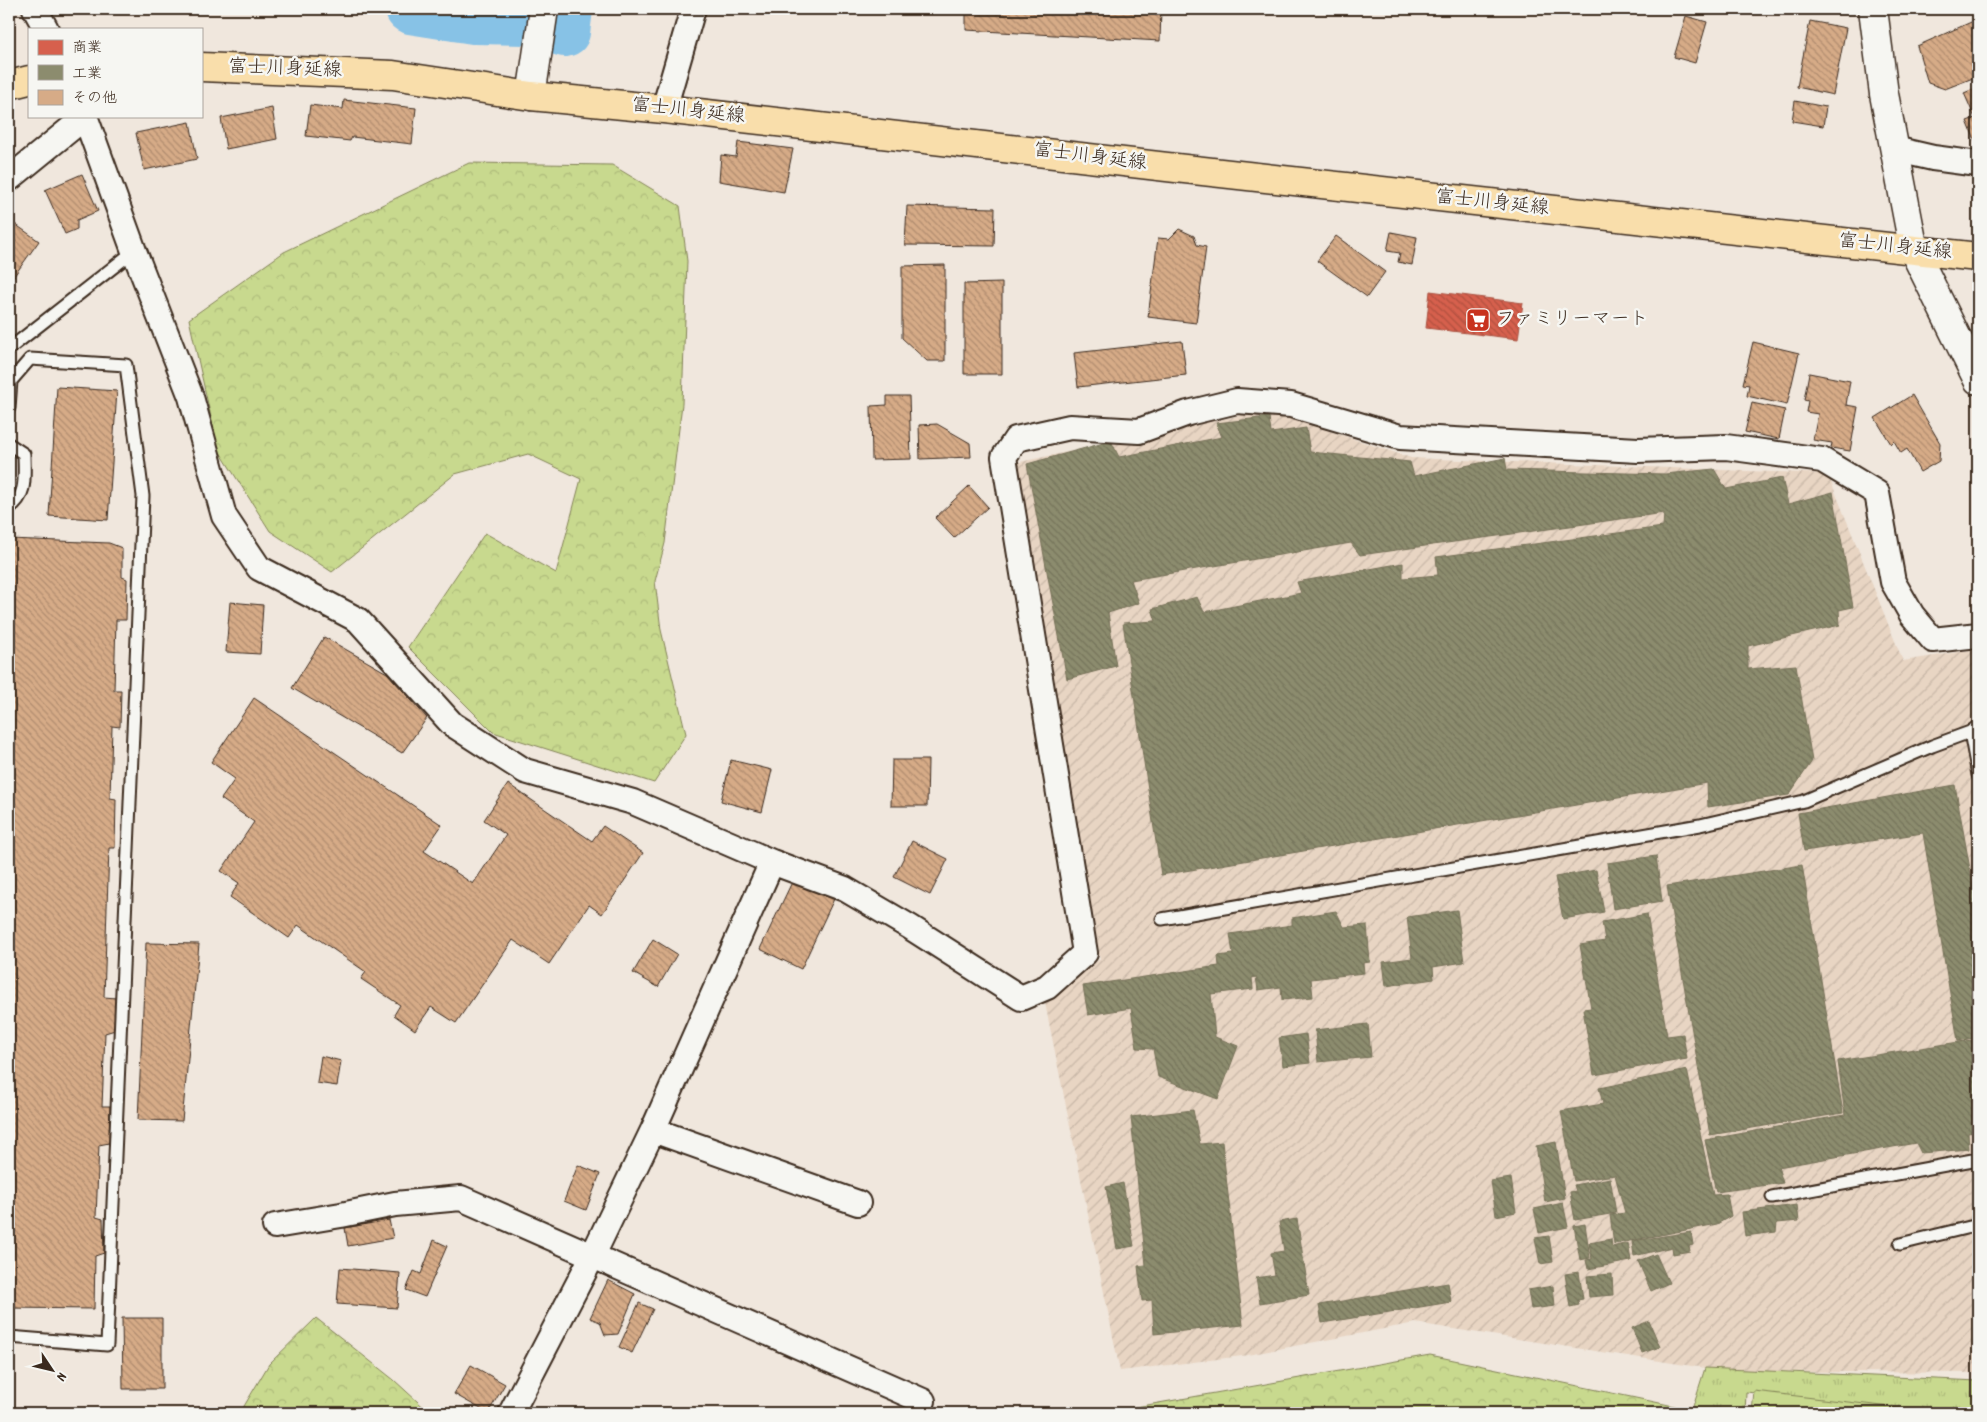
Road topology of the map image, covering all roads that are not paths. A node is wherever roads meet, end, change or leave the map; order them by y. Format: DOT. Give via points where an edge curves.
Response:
graph roads {
  1 [pos="35,9"];
  2 [pos="1873,9"];
  3 [pos="543,12"];
  4 [pos="690,18"];
  5 [pos="45,28"];
  6 [pos="202,67"];
  7 [pos="28,80"];
  8 [pos="9,85"];
  9 [pos="531,96"];
  10 [pos="664,109"];
  11 [pos="84,118"];
  12 [pos="85,118"];
  13 [pos="1894,149"];
  14 [pos="1978,164"];
  15 [pos="9,179"];
  16 [pos="134,251"];
  17 [pos="1914,251"];
  18 [pos="1978,257"];
  19 [pos="9,349"];
  20 [pos="1978,380"];
  21 [pos="9,408"];
  22 [pos="9,444"];
  23 [pos="9,508"];
  24 [pos="1978,636"];
  25 [pos="1974,729"];
  26 [pos="1978,775"];
  27 [pos="772,862"];
  28 [pos="1162,919"];
  29 [pos="653,1130"];
  30 [pos="1978,1159"];
  31 [pos="1772,1196"];
  32 [pos="858,1203"];
  33 [pos="1978,1225"];
  34 [pos="275,1226"];
  35 [pos="1900,1244"];
  36 [pos="592,1257"];
  37 [pos="9,1337"];
  38 [pos="923,1401"];
  39 [pos="511,1413"];
  1 -- 5 [label="street"];
  2 -- 13 [label="street"];
  3 -- 9 [label="street"];
  4 -- 10 [label="street"];
  6 -- 9 [label="main road, 富士川身延線" via="393,75"];
  7 -- 8 [label="main road"];
  9 -- 10 [label="main road, 富士川身延線"];
  10 -- 17 [label="main road, 富士川身延線"];
  11 -- 15 [label="street"];
  12 -- 16 [label="street"];
  13 -- 14 [label="street"];
  13 -- 17 [label="street"];
  16 -- 19 [label="lane"];
  16 -- 27 [label="street" via="191,397 224,516 259,568 358,620 452,724 525,771 633,802"];
  17 -- 18 [label="main road, 富士川身延線"];
  17 -- 20 [label="street"];
  21 -- 37 [label="lane" via="11,381 30,359 126,365 142,496 107,1345"];
  22 -- 23 [label="lane" via="24,454 24,490"];
  24 -- 27 [label="street" via="1933,640 1912,616 1893,582 1877,492 1822,460 1726,447 1638,450 1400,437 1291,405 1237,401 1188,413 1139,432 1070,427 1016,439 1004,457 1085,953 1047,988 1022,998 845,889"];
  25 -- 26 [label="lane"];
  25 -- 28 [label="lane" via="1804,801 1700,825"];
  27 -- 29 [label="street"];
  29 -- 32 [label="street"];
  29 -- 36 [label="street"];
  30 -- 31 [label="lane"];
  33 -- 35 [label="lane"];
  34 -- 36 [label="street" via="395,1204 461,1198"];
  36 -- 38 [label="street"];
  36 -- 39 [label="street"];
}
